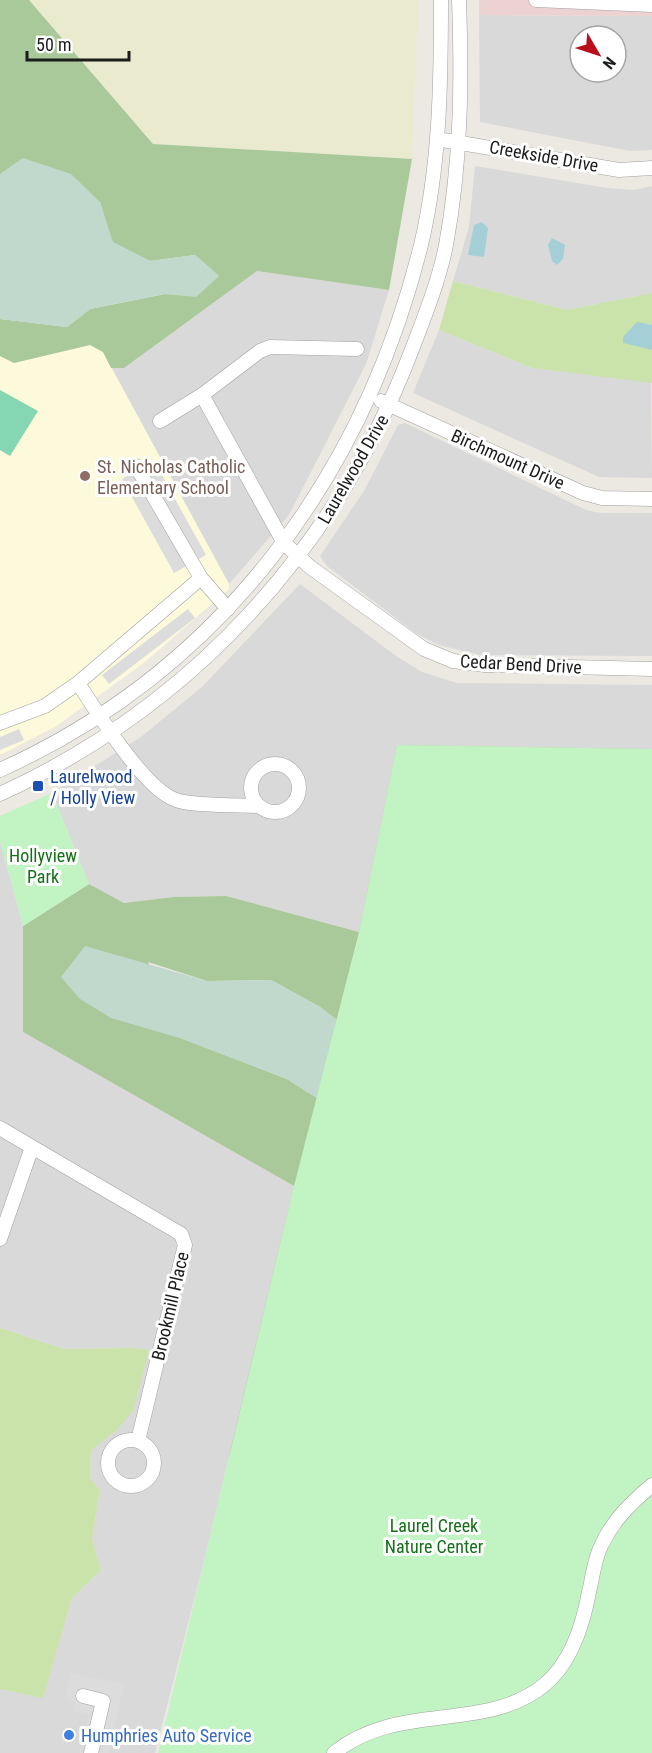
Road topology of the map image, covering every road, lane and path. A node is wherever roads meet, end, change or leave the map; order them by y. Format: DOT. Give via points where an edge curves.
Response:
graph roads {
  1 [pos="441,0"];
  2 [pos="459,0"];
  3 [pos="536,0"];
  4 [pos="652,5"];
  5 [pos="437,139"];
  6 [pos="460,143"];
  7 [pos="652,168"];
  8 [pos="357,349"];
  9 [pos="202,395"];
  10 [pos="370,397"];
  11 [pos="390,404"];
  12 [pos="160,421"];
  13 [pos="136,466"];
  14 [pos="652,499"];
  15 [pos="284,543"];
  16 [pos="299,557"];
  17 [pos="201,578"];
  18 [pos="228,609"];
  19 [pos="652,669"];
  20 [pos="78,683"];
  21 [pos="100,718"];
  22 [pos="0,723"];
  23 [pos="112,734"];
  24 [pos="0,770"];
  25 [pos="0,795"];
  26 [pos="259,806"];
  27 [pos="0,1128"];
  28 [pos="32,1147"];
  29 [pos="0,1239"];
  30 [pos="138,1441"];
  31 [pos="652,1485"];
  32 [pos="83,1696"];
  33 [pos="91,1753"];
  34 [pos="333,1753"];
  1 -- 5 [label="street, Laurelwood Drive"];
  2 -- 6 [label="street, Laurelwood Drive"];
  3 -- 4 [label="street"];
  5 -- 6 [label="street, Creekside Drive"];
  5 -- 10 [label="street, Laurelwood Drive" via="421,245"];
  6 -- 7 [label="street, Creekside Drive" via="619,170"];
  6 -- 11 [label="street, Laurelwood Drive" via="446,247"];
  8 -- 9 [label="street" via="270,347"];
  9 -- 12 [label="street"];
  9 -- 15 [label="street, Cedar Bend Drive"];
  10 -- 11 [label="street, Birchmount Drive"];
  10 -- 15 [label="street, Laurelwood Drive" via="339,457"];
  11 -- 14 [label="street, Birchmount Drive" via="583,493"];
  11 -- 16 [label="street, Laurelwood Drive" via="359,466"];
  13 -- 17 [label="street"];
  15 -- 16 [label="street, Cedar Bend Drive"];
  15 -- 18 [label="street, Laurelwood Drive"];
  16 -- 19 [label="street, Cedar Bend Drive" via="407,639 453,661"];
  16 -- 23 [label="street, Laurelwood Drive" via="218,648"];
  17 -- 18 [label="street"];
  17 -- 20 [label="street"];
  18 -- 21 [label="street, Laurelwood Drive"];
  20 -- 21 [label="street"];
  20 -- 22 [label="street" via="45,706"];
  21 -- 23 [label="street"];
  21 -- 24 [label="street, Laurelwood Drive"];
  23 -- 25 [label="street, Laurelwood Drive"];
  23 -- 26 [label="street" via="163,793 177,801"];
  27 -- 28 [label="street, Brookmill Place"];
  28 -- 29 [label="street"];
  28 -- 30 [label="street, Brookmill Place" via="181,1234 185,1245"];
  31 -- 34 [label="street" via="630,1503 601,1544 586,1609 573,1644 545,1684 513,1704 381,1726"];
  32 -- 33 [label="street" via="103,1701"];
}
